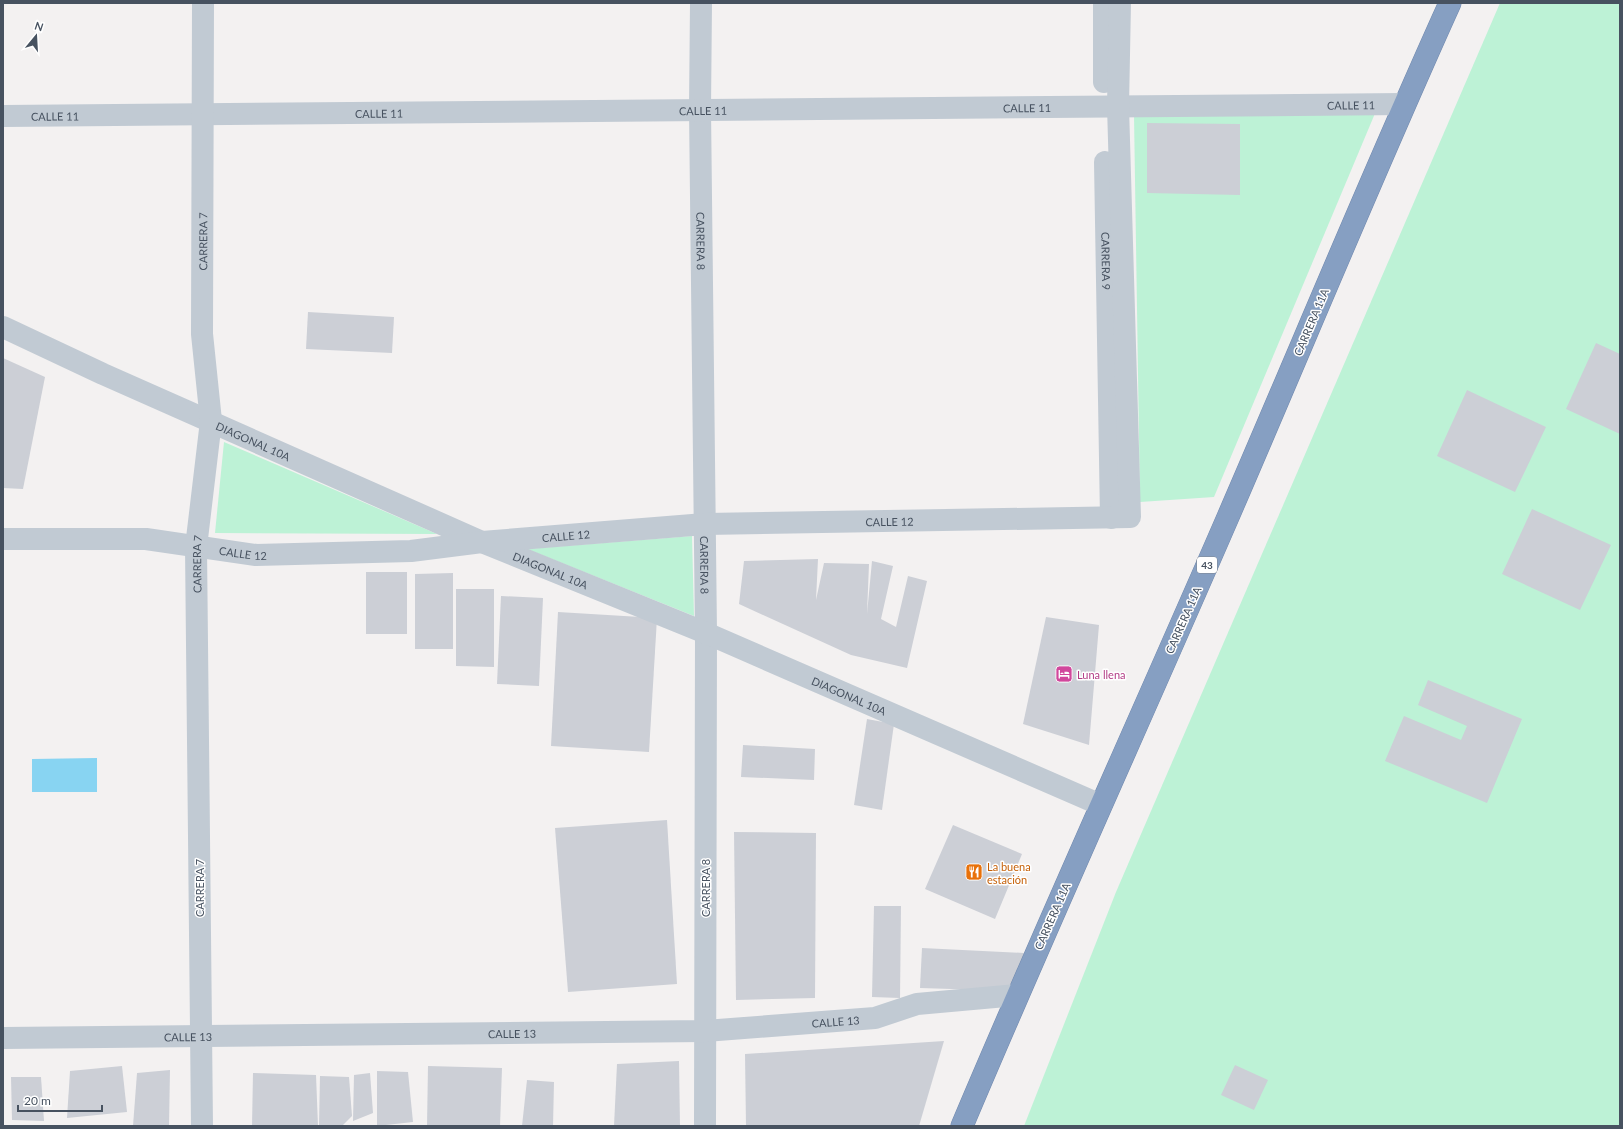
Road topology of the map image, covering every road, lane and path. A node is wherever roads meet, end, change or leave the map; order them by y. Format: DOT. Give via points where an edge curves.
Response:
graph roads {
  1 [pos="203,3"];
  2 [pos="701,3"];
  3 [pos="1104,3"];
  4 [pos="1120,3"];
  5 [pos="1450,3"];
  6 [pos="1404,104"];
  7 [pos="1111,106"];
  8 [pos="700,109"];
  9 [pos="204,113"];
  10 [pos="3,116"];
  11 [pos="3,327"];
  12 [pos="210,421"];
  13 [pos="1120,517"];
  14 [pos="705,524"];
  15 [pos="3,539"];
  16 [pos="482,542"];
  17 [pos="196,547"];
  18 [pos="706,633"];
  19 [pos="1101,805"];
  20 [pos="1017,995"];
  21 [pos="705,1032"];
  22 [pos="200,1037"];
  23 [pos="3,1038"];
  24 [pos="202,1126"];
  25 [pos="705,1126"];
  26 [pos="962,1126"];
  1 -- 9 [label="street, CARRERA 7"];
  2 -- 8 [label="street, CARRERA 8"];
  3 -- 7 [label="street, CARRERA 9"];
  4 -- 7 [label="street, CARRERA 9"];
  5 -- 6 [label="highway, CARRERA 11A / 43"];
  6 -- 7 [label="street, CALLE 11"];
  6 -- 19 [label="highway, CARRERA 11A / 43"];
  7 -- 8 [label="street, CALLE 11"];
  7 -- 13 [label="street, CARRERA 9"];
  8 -- 9 [label="street, CALLE 11"];
  8 -- 14 [label="street, CARRERA 8"];
  9 -- 10 [label="street, CALLE 11"];
  9 -- 12 [label="street, CARRERA 7" via="202,334"];
  11 -- 12 [label="street, DIAGONAL 10A"];
  12 -- 16 [label="street, DIAGONAL 10A"];
  12 -- 17 [label="street, CARRERA 7"];
  13 -- 14 [label="street, CALLE 12"];
  14 -- 16 [label="street, CALLE 12"];
  14 -- 18 [label="street, CARRERA 8"];
  15 -- 17 [label="street, CALLE 12" via="146,539"];
  16 -- 17 [label="street, CALLE 12" via="410,551 256,555"];
  16 -- 18 [label="street, DIAGONAL 10A"];
  17 -- 22 [label="street, CARRERA 7"];
  18 -- 19 [label="street, DIAGONAL 10A"];
  18 -- 21 [label="street, CARRERA 8"];
  19 -- 20 [label="highway, CARRERA 11A / 43"];
  20 -- 21 [label="street, CALLE 13" via="917,1004 875,1018"];
  20 -- 26 [label="highway, CARRERA 11A / 43"];
  21 -- 22 [label="street, CALLE 13"];
  21 -- 25 [label="street, CARRERA 8"];
  22 -- 23 [label="street, CALLE 13"];
  22 -- 24 [label="street, CARRERA 7"];
}
